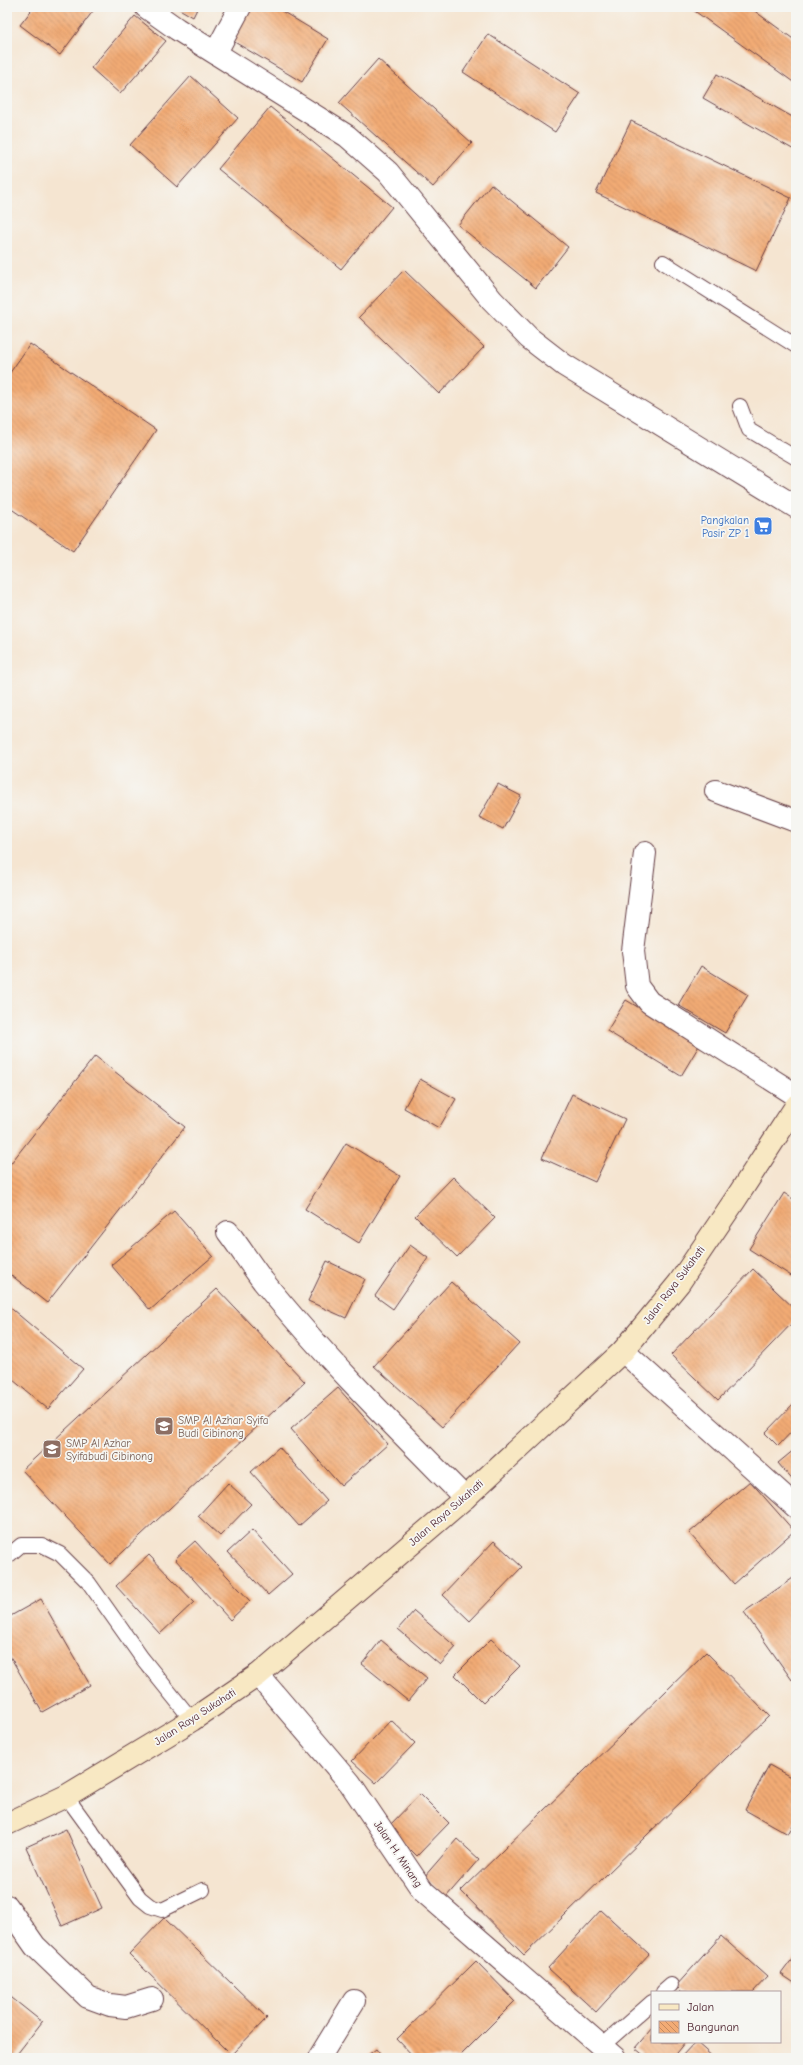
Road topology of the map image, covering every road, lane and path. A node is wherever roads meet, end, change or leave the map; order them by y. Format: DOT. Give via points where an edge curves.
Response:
graph roads {
  1 [pos="146,7"];
  2 [pos="240,7"];
  3 [pos="216,52"];
  4 [pos="663,262"];
  5 [pos="796,346"];
  6 [pos="740,406"];
  7 [pos="796,458"];
  8 [pos="796,507"];
  9 [pos="716,792"];
  10 [pos="796,821"];
  11 [pos="644,853"];
  12 [pos="796,1095"];
  13 [pos="796,1106"];
  14 [pos="228,1232"];
  15 [pos="623,1351"];
  16 [pos="465,1498"];
  17 [pos="796,1507"];
  18 [pos="7,1557"];
  19 [pos="258,1675"];
  20 [pos="192,1720"];
  21 [pos="66,1796"];
  22 [pos="7,1824"];
  23 [pos="202,1890"];
  24 [pos="7,1906"];
  25 [pos="152,1999"];
  26 [pos="354,2001"];
  27 [pos="651,2003"];
  28 [pos="609,2052"];
  29 [pos="319,2058"];
  1 -- 3 [label="street"];
  2 -- 3 [label="street"];
  3 -- 8 [label="street" via="347,136 388,172 492,300 529,338 564,365"];
  4 -- 5 [label="lane"];
  6 -- 7 [label="lane" via="749,430"];
  9 -- 10 [label="street"];
  11 -- 12 [label="street" via="633,951 637,986 649,1002"];
  13 -- 15 [label="main road, Jalan Raya Sukahati" via="679,1283"];
  14 -- 16 [label="street" via="263,1280 298,1321 366,1396"];
  15 -- 16 [label="main road, Jalan Raya Sukahati"];
  15 -- 17 [label="street"];
  16 -- 19 [label="main road, Jalan Raya Sukahati"];
  18 -- 20 [label="lane" via="21,1545 42,1545 60,1554 89,1583 142,1658"];
  19 -- 20 [label="main road, Jalan Raya Sukahati"];
  19 -- 28 [label="street, Jalan H. Minang" via="350,1783 423,1891"];
  20 -- 21 [label="main road, Jalan Raya Sukahati"];
  21 -- 22 [label="main road, Jalan Raya Sukahati"];
  21 -- 23 [label="lane" via="140,1898 150,1906 162,1910"];
  24 -- 25 [label="street" via="35,1946 88,1997 110,2005 126,2007"];
  26 -- 29 [label="street"];
  27 -- 28 [label="lane"];
}
